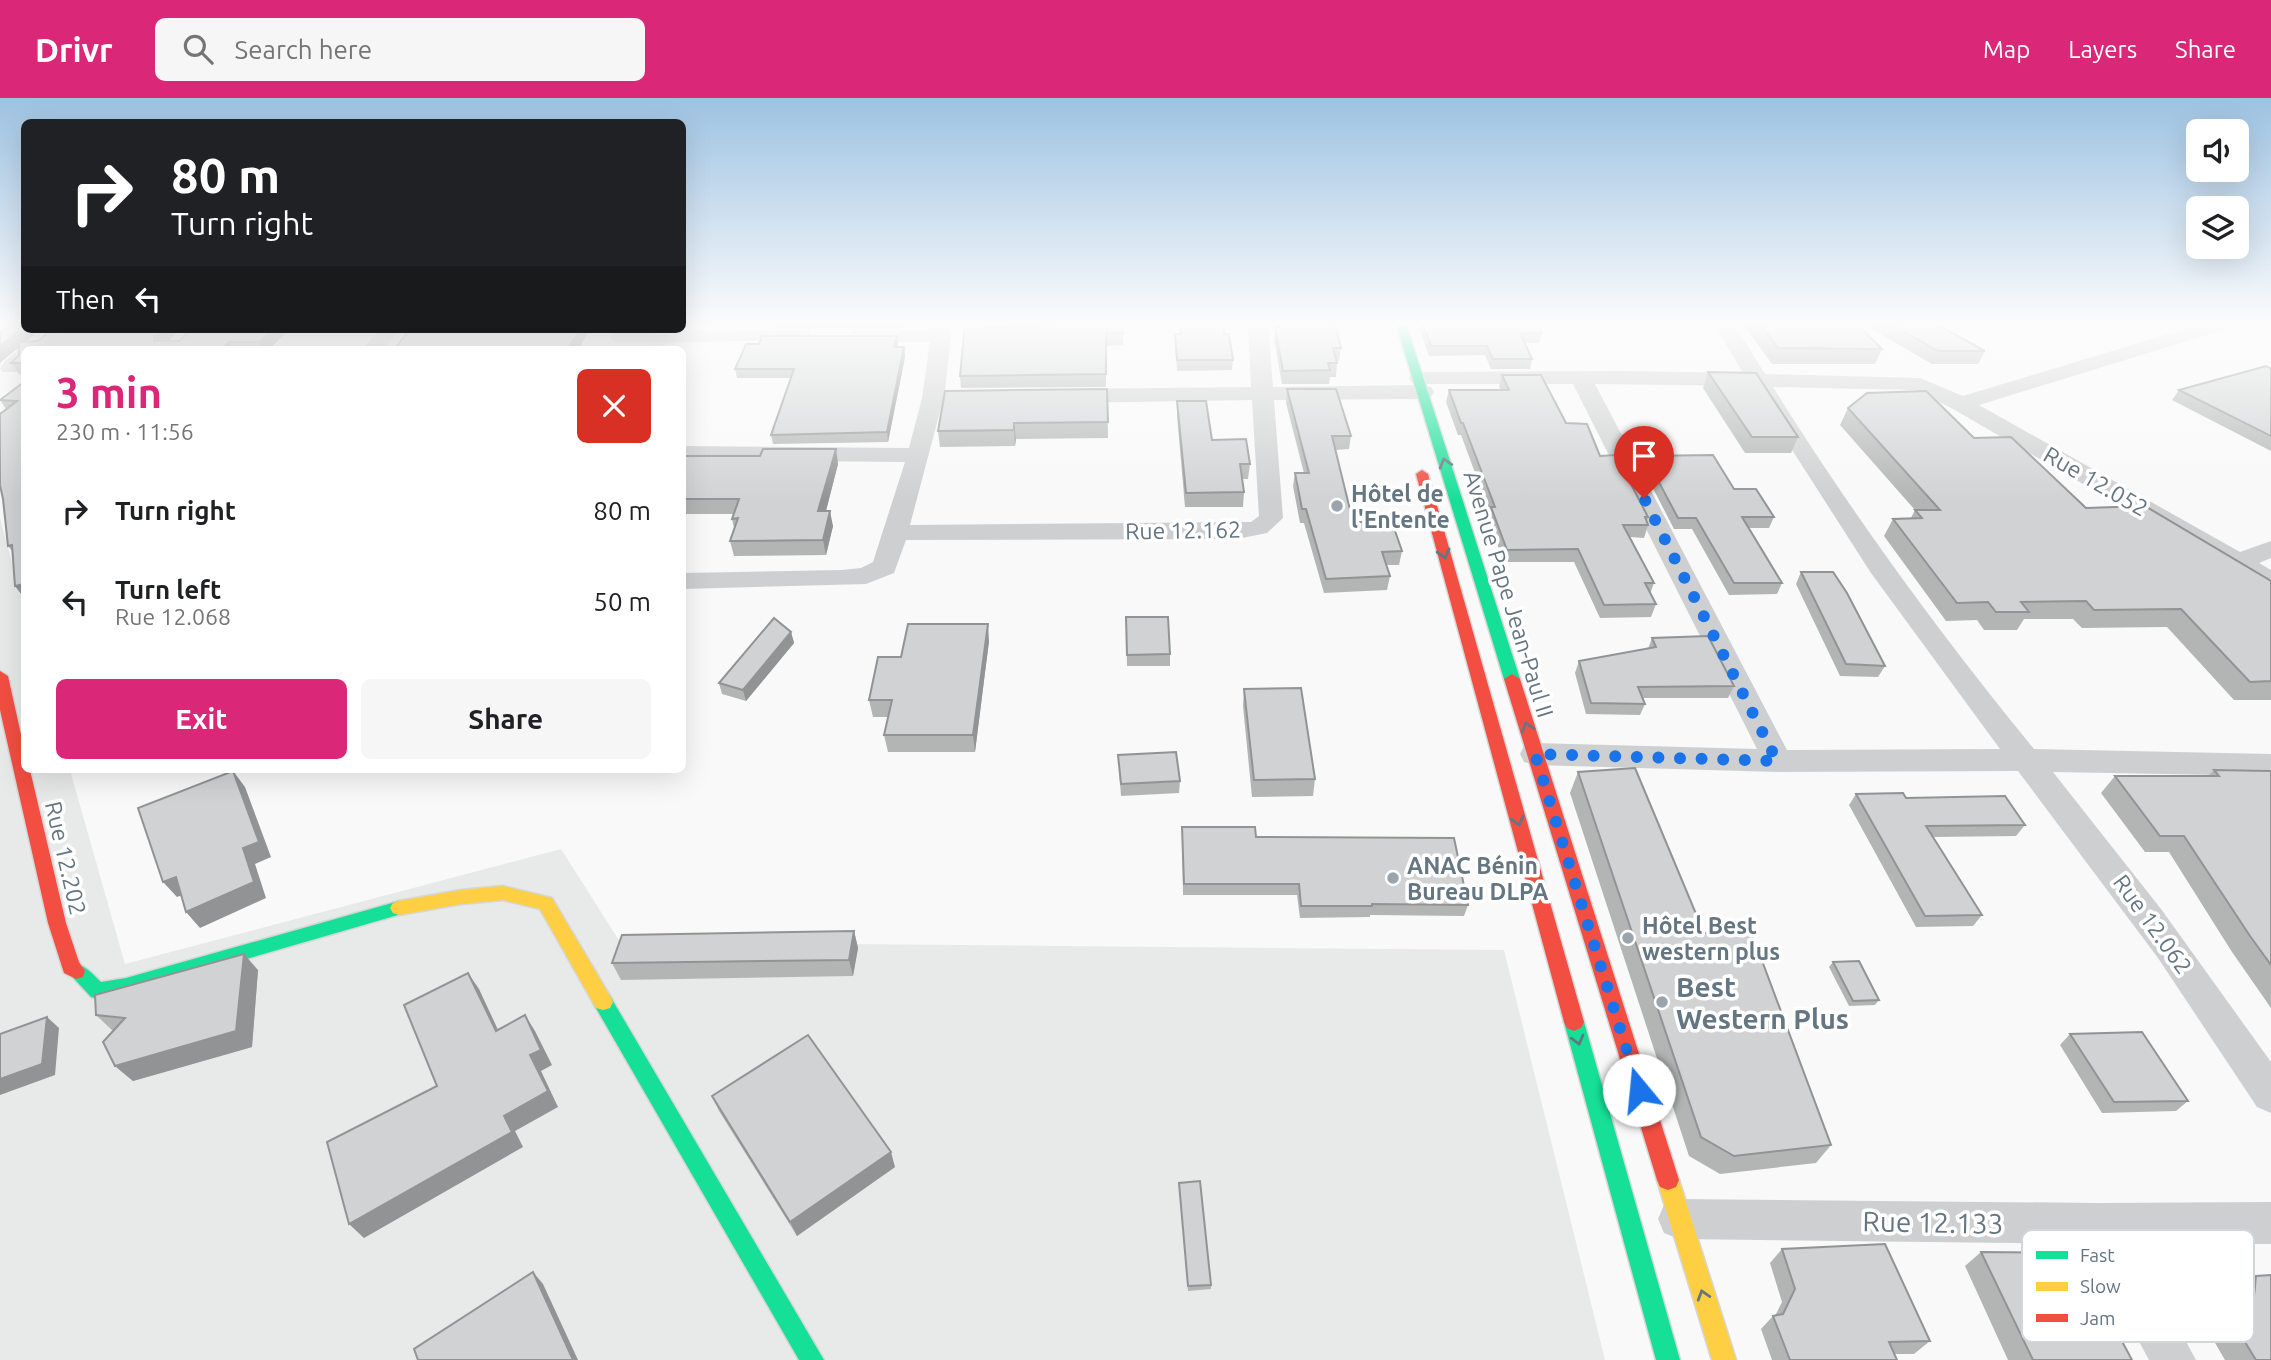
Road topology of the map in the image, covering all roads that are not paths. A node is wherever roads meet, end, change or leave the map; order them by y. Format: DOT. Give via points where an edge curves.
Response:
graph roads {
  1 [pos="935,383"];
  2 [pos="1262,383"];
  3 [pos="1463,383"];
  4 [pos="1584,383"];
  5 [pos="1759,383"];
  6 [pos="1860,383"];
  7 [pos="2030,383"];
  8 [pos="1421,385"];
  9 [pos="1263,392"];
  10 [pos="1043,396"];
  11 [pos="1002,397"];
  12 [pos="933,398"];
  13 [pos="1961,404"];
  14 [pos="686,453"];
  15 [pos="919,455"];
  16 [pos="1418,459"];
  17 [pos="896,533"];
  18 [pos="2271,549"];
  19 [pos="2238,562"];
  20 [pos="2271,580"];
  21 [pos="686,581"];
  22 [pos="0,676"];
  23 [pos="1535,754"];
  24 [pos="2027,760"];
  25 [pos="1777,761"];
  26 [pos="2271,765"];
  27 [pos="21,767"];
  28 [pos="22,773"];
  29 [pos="2271,1095"];
  30 [pos="1679,1219"];
  31 [pos="2271,1223"];
  32 [pos="2098,1224"];
  33 [pos="2101,1230"];
  34 [pos="2164,1342"];
  35 [pos="812,1360"];
  36 [pos="1668,1360"];
  37 [pos="1724,1360"];
  38 [pos="2174,1360"];
  1 -- 12 [label="street"];
  2 -- 9 [label="street, Rue 12.162"];
  3 -- 8 [label="street"];
  4 -- 25 [label="street"];
  5 -- 24 [label="street, Rue 12.062" via="1892,584"];
  6 -- 13 [label="street, Rue 12.052" via="1920,384"];
  7 -- 13 [label="street"];
  8 -- 9 [label="street" via="1399,393"];
  23 -- 8 [label="main road, Avenue Pape Jean-Paul II, one-way"];
  9 -- 10 [label="street"];
  9 -- 17 [label="street, Rue 12.162" via="1271,518 1258,528"];
  11 -- 12 [label="street"];
  12 -- 15 [label="street"];
  13 -- 19 [label="street, Rue 12.052"];
  14 -- 15 [label="street"];
  15 -- 17 [label="street"];
  16 -- 36 [label="main road, one-way"];
  17 -- 21 [label="street" via="885,567 866,576"];
  18 -- 19 [label="street"];
  19 -- 20 [label="street, Rue 12.052"];
  22 -- 27 [label="main road, Rue 12.202"];
  23 -- 25 [label="street"];
  23 -- 30 [label="main road, Avenue Pape Jean-Paul II"];
  24 -- 25 [label="street"];
  24 -- 26 [label="street"];
  24 -- 29 [label="street, Rue 12.062" via="2187,971"];
  28 -- 35 [label="main road, Rue 12.202" via="71,967 98,991 395,909 503,893 546,903"];
  30 -- 32 [label="street, Rue 12.133"];
  37 -- 30 [label="main road, Avenue Pape Jean-Paul II, one-way"];
  31 -- 32 [label="street, Rue 12.133"];
  32 -- 33 [label="street"];
  34 -- 38 [label="street"];
}
